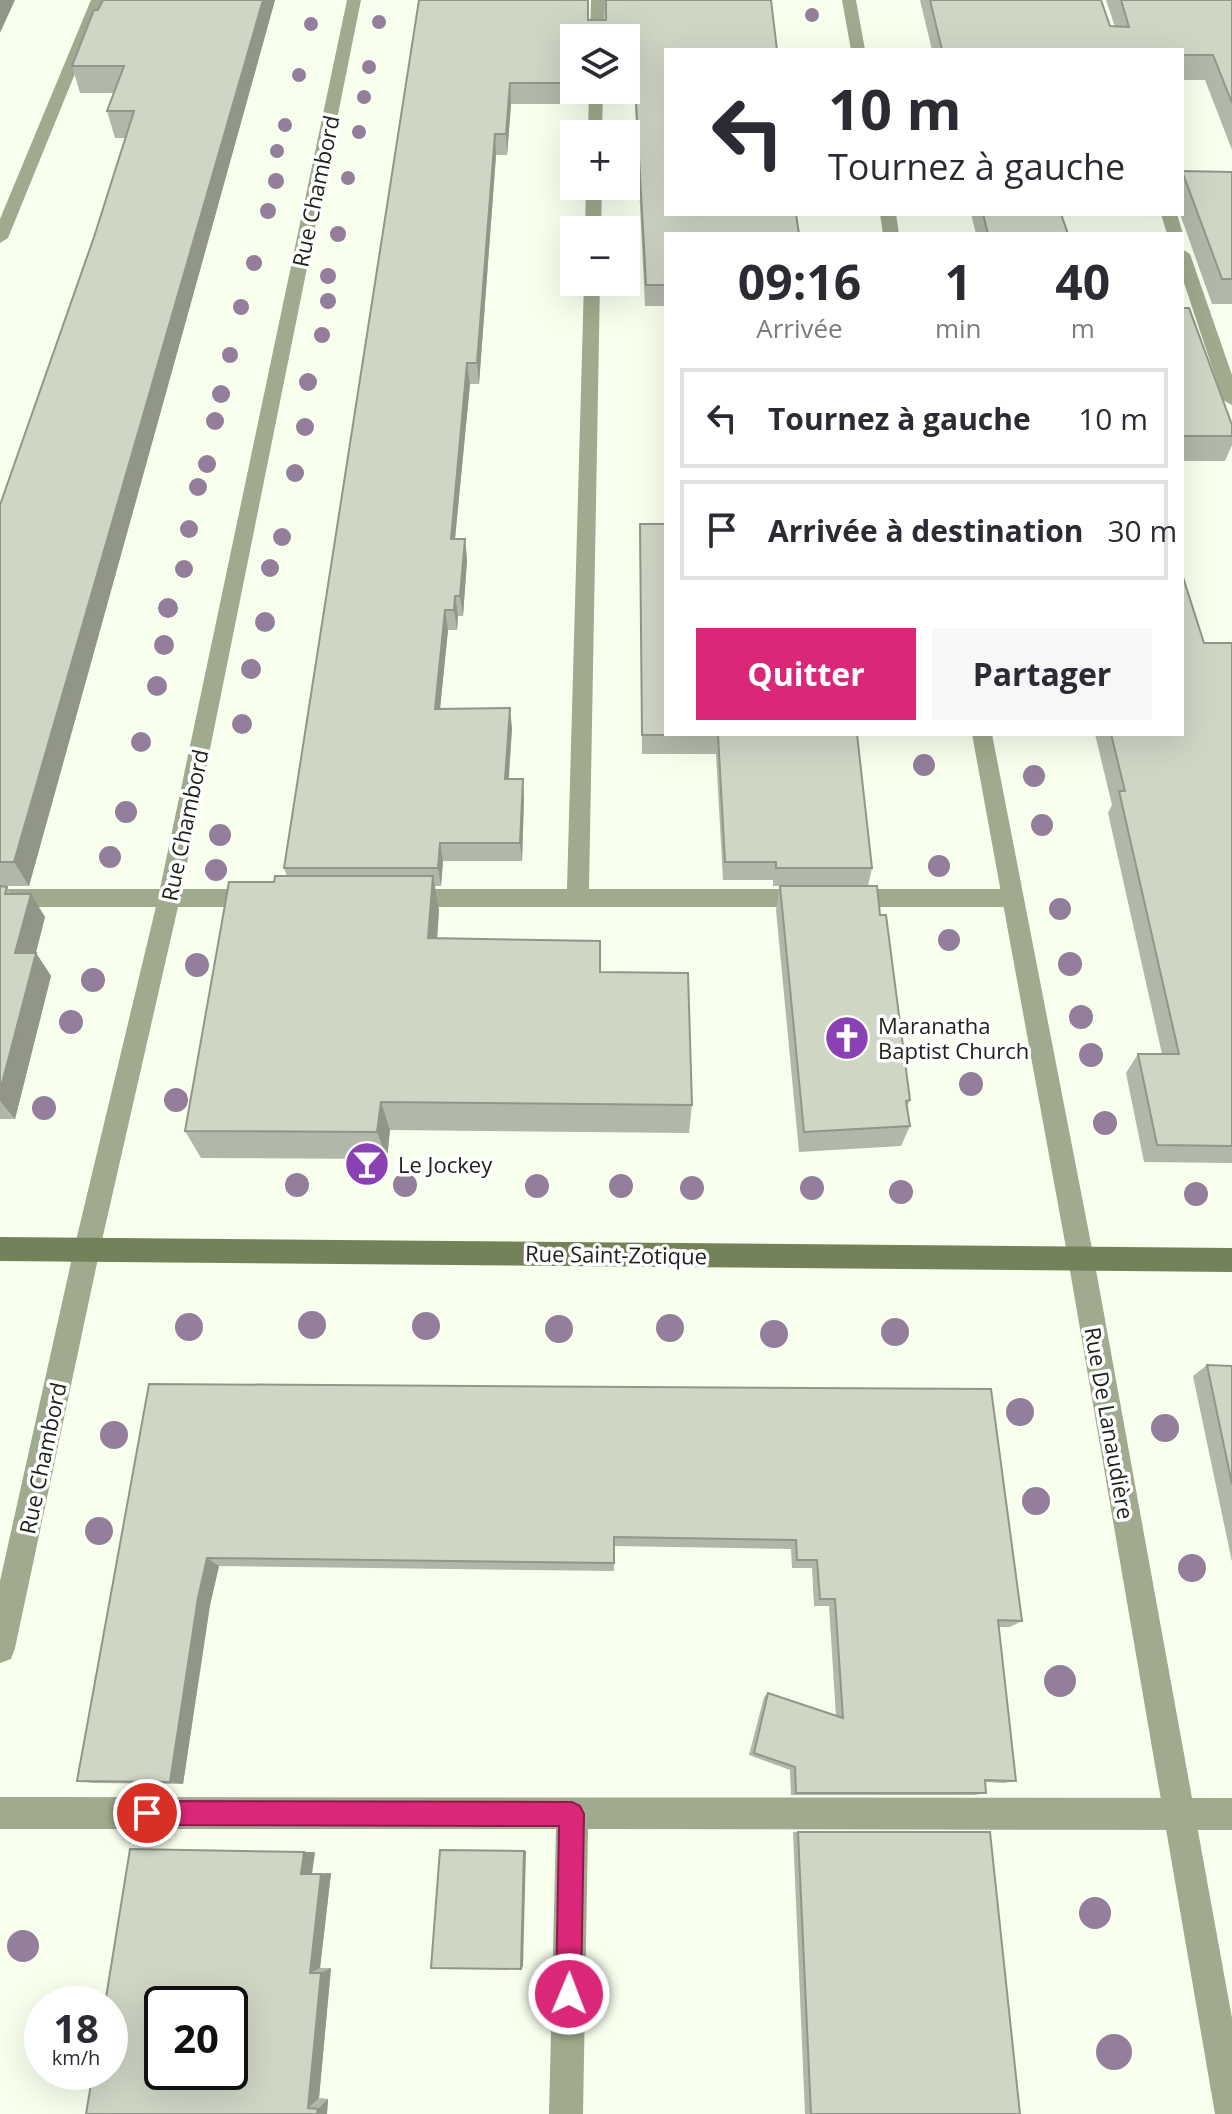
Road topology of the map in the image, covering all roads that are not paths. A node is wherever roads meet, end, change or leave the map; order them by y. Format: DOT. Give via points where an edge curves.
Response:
graph roads {
  1 [pos="98,0"];
  2 [pos="354,0"];
  3 [pos="598,0"];
  4 [pos="849,0"];
  5 [pos="597,24"];
  6 [pos="858,48"];
  7 [pos="0,238"];
  8 [pos="1184,260"];
  9 [pos="592,296"];
  10 [pos="1232,400"];
  11 [pos="982,736"];
  12 [pos="0,898"];
  13 [pos="169,898"];
  14 [pos="281,898"];
  15 [pos="390,898"];
  16 [pos="578,898"];
  17 [pos="1011,898"];
  18 [pos="0,1249"];
  19 [pos="87,1249"];
  20 [pos="1081,1259"];
  21 [pos="1232,1260"];
  22 [pos="0,1648"];
  23 [pos="0,1813"];
  24 [pos="572,1814"];
  25 [pos="1179,1814"];
  26 [pos="1232,1814"];
  27 [pos="566,2114"];
  28 [pos="1232,2114"];
  1 -- 7 [label="street"];
  2 -- 13 [label="street, Rue Chambord"];
  3 -- 5 [label="street"];
  4 -- 6 [label="street"];
  8 -- 10 [label="street"];
  9 -- 16 [label="street"];
  11 -- 17 [label="street, Rue De Lanaudière"];
  12 -- 13 [label="street"];
  13 -- 14 [label="street"];
  13 -- 19 [label="street, Rue Chambord"];
  15 -- 16 [label="street"];
  16 -- 17 [label="street"];
  17 -- 20 [label="street, Rue De Lanaudière"];
  18 -- 19 [label="street, Rue Saint-Zotique"];
  19 -- 20 [label="street, Rue Saint-Zotique"];
  19 -- 22 [label="street, Rue Chambord"];
  20 -- 21 [label="street, Rue Saint-Zotique"];
  20 -- 25 [label="street, Rue De Lanaudière"];
  23 -- 24 [label="street"];
  24 -- 25 [label="street"];
  24 -- 27 [label="street"];
  25 -- 26 [label="street"];
  25 -- 28 [label="street, Rue De Lanaudière"];
}
